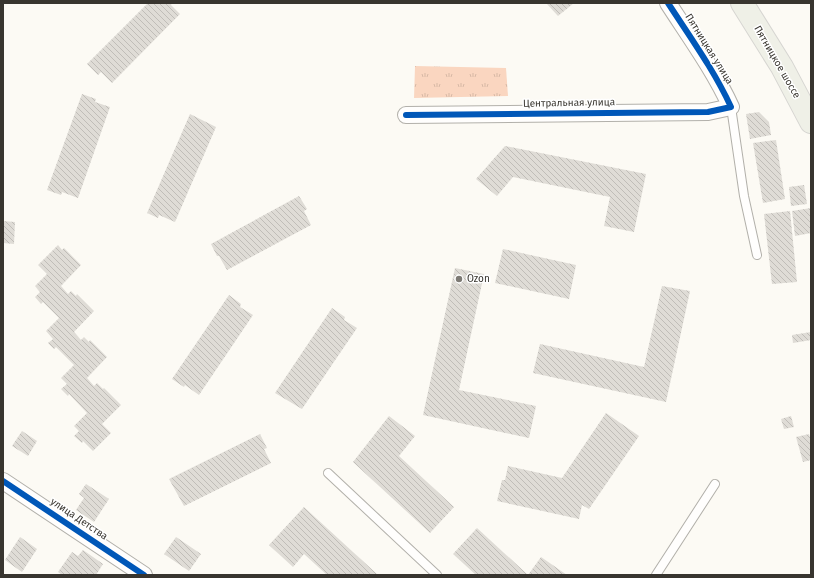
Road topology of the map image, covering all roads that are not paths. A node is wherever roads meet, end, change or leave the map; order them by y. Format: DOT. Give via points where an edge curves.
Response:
graph roads {
  1 [pos="668,3"];
  2 [pos="742,3"];
  3 [pos="731,107"];
  4 [pos="406,115"];
  5 [pos="811,122"];
  6 [pos="757,255"];
  7 [pos="328,472"];
  8 [pos="3,480"];
  9 [pos="715,484"];
  10 [pos="144,575"];
  11 [pos="436,575"];
  12 [pos="656,575"];
  1 -- 3 [label="street, Пятницкая улица"];
  2 -- 5 [label="main road, Пятницкое шоссе" via="782,67"];
  3 -- 4 [label="street, Центральная улица" via="708,112"];
  3 -- 6 [label="lane" via="744,196"];
  7 -- 11 [label="lane"];
  8 -- 10 [label="street, улица Детства"];
  9 -- 12 [label="lane"];
}
